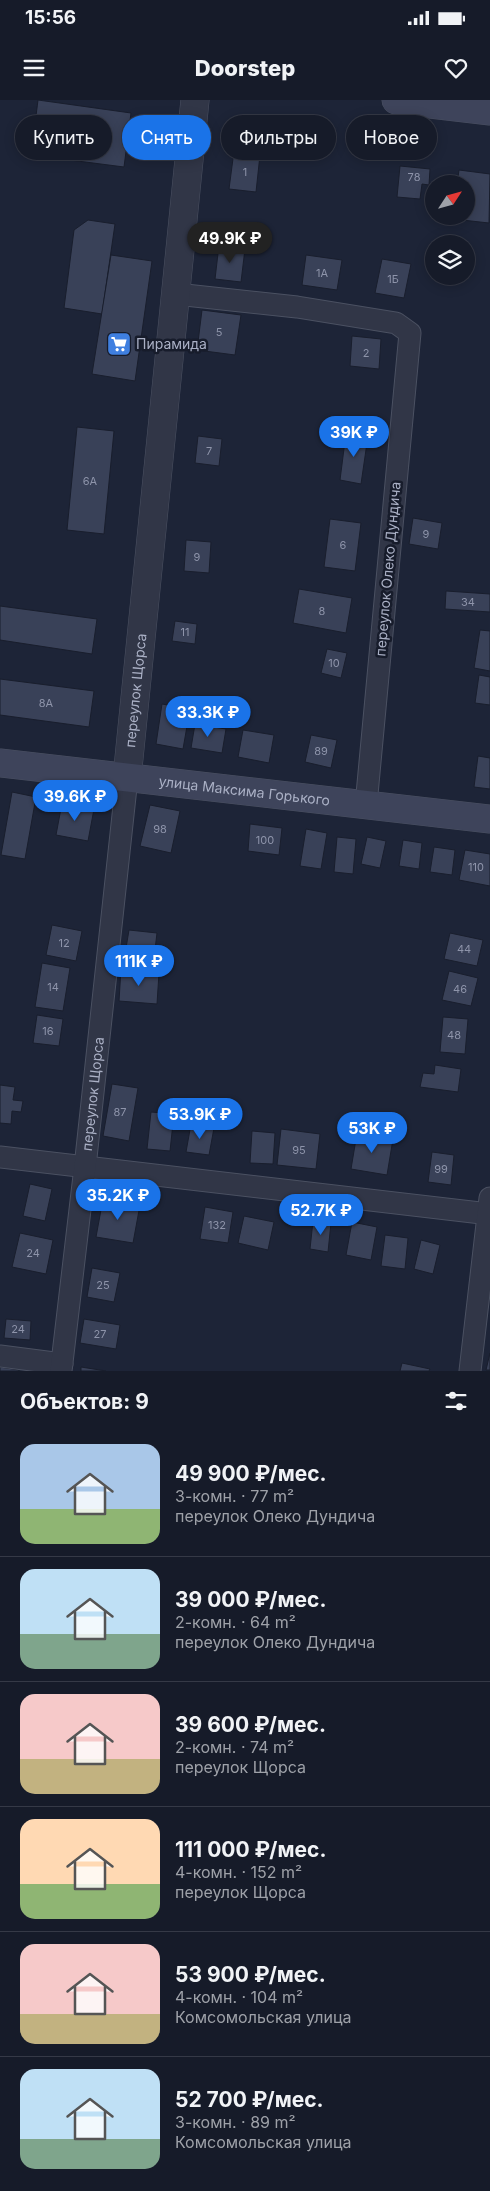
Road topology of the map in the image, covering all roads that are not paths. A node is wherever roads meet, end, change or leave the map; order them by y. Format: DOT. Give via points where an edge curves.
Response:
graph roads {
  1 [pos="195,100"];
  2 [pos="396,100"];
  3 [pos="490,112"];
  4 [pos="176,294"];
  5 [pos="0,763"];
  6 [pos="127,778"];
  7 [pos="366,805"];
  8 [pos="490,819"];
  9 [pos="0,1157"];
  10 [pos="85,1167"];
  11 [pos="489,1209"];
  12 [pos="0,1356"];
  13 [pos="61,1368"];
  14 [pos="470,1371"];
  1 -- 4 [label="street, переулок Щорса"];
  2 -- 3 [label="main road"];
  4 -- 6 [label="street, переулок Щорса"];
  4 -- 7 [label="street, переулок Олеко Дундича" via="297,307 396,323 410,333"];
  5 -- 6 [label="main road, улица Максима Горького"];
  6 -- 7 [label="main road, улица Максима Горького"];
  6 -- 10 [label="street, переулок Щорса"];
  7 -- 8 [label="main road, улица Максима Горького"];
  9 -- 10 [label="street"];
  10 -- 11 [label="street"];
  10 -- 13 [label="street, переулок Щорса"];
  11 -- 14 [label="street"];
  12 -- 13 [label="street"];
}
